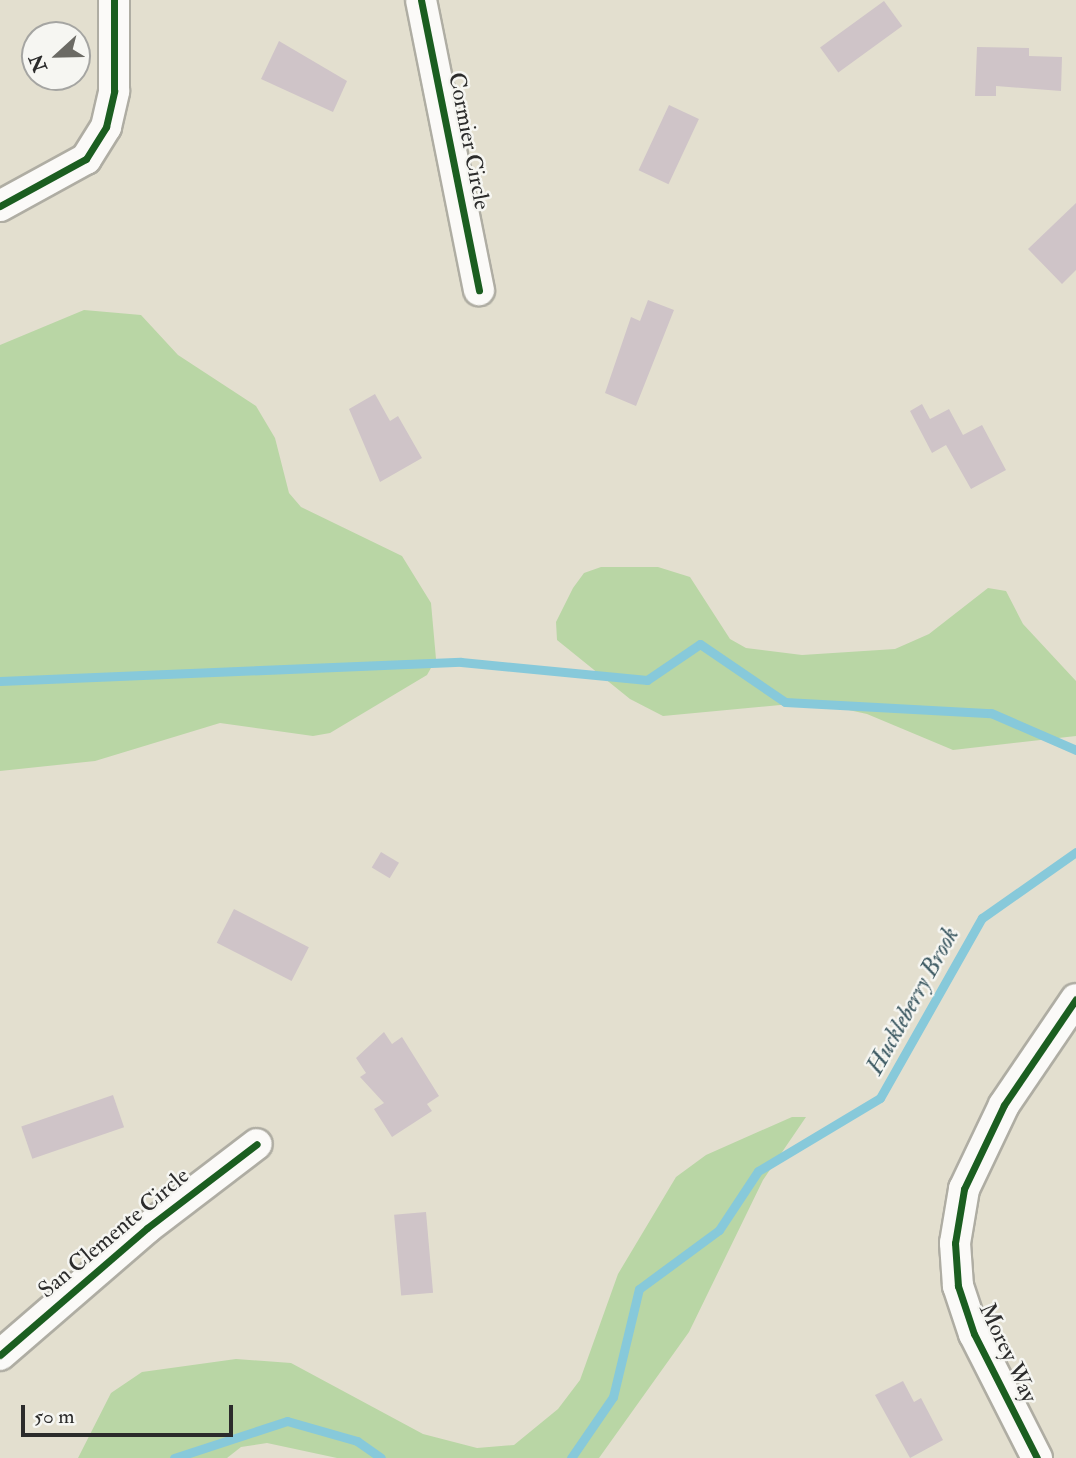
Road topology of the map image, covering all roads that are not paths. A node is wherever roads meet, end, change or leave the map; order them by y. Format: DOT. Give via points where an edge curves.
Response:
graph roads {
  1 [pos="114,0"];
  2 [pos="421,0"];
  3 [pos="0,206"];
  4 [pos="479,290"];
  5 [pos="1076,999"];
  6 [pos="257,1144"];
  7 [pos="0,1355"];
  8 [pos="1037,1458"];
  1 -- 3 [label="street" via="114,91 106,127 86,159"];
  2 -- 4 [label="street, Cormier Circle"];
  5 -- 8 [label="street, Morey Way" via="1004,1105 964,1189 955,1243 958,1286 974,1334"];
  6 -- 7 [label="street, San Clemente Circle" via="147,1228"];
}
